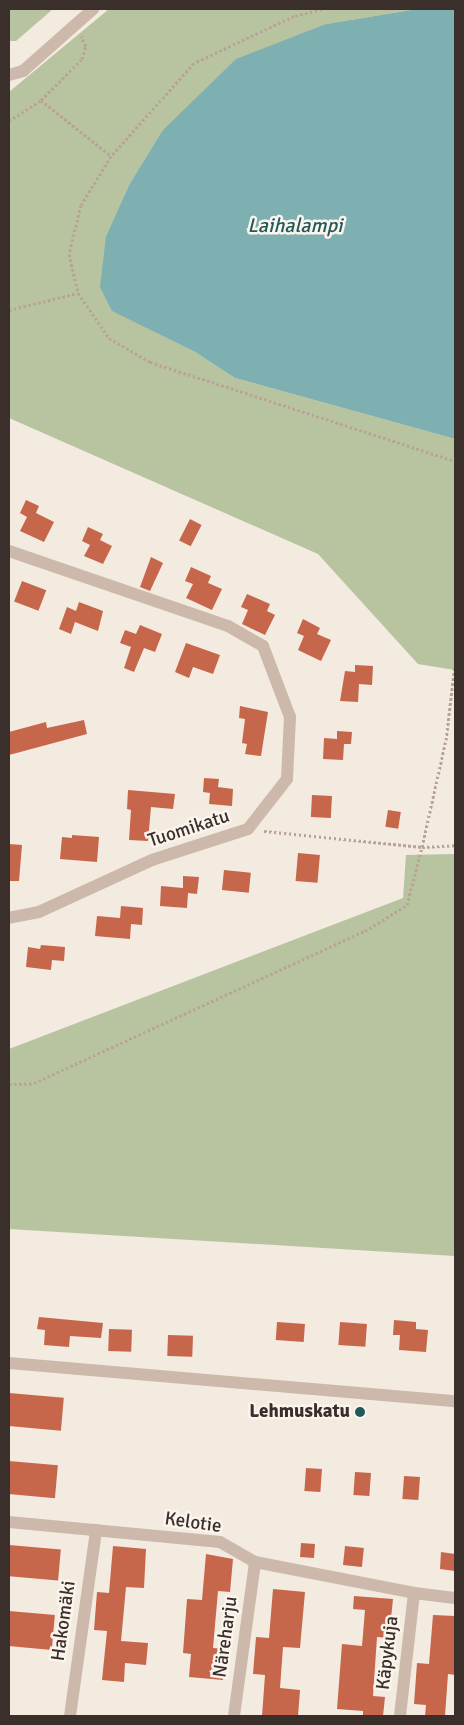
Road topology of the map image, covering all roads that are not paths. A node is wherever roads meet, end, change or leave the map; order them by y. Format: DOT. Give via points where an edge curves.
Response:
graph roads {
  1 [pos="93,9"];
  2 [pos="9,75"];
  3 [pos="9,551"];
  4 [pos="9,918"];
  5 [pos="9,1363"];
  6 [pos="455,1401"];
  7 [pos="9,1522"];
  8 [pos="96,1530"];
  9 [pos="255,1562"];
  10 [pos="414,1593"];
  11 [pos="455,1598"];
  12 [pos="70,1716"];
  13 [pos="234,1716"];
  14 [pos="400,1716"];
  1 -- 2 [label="street" via="23,71"];
  3 -- 4 [label="street, Tuomikatu" via="228,626 263,646 290,717 287,779 248,829 152,860 39,912"];
  5 -- 6 [label="street"];
  7 -- 8 [label="street, Kelotie"];
  8 -- 9 [label="street, Kelotie" via="220,1542"];
  8 -- 12 [label="street, Hakomäki"];
  9 -- 10 [label="street, Kelotie"];
  9 -- 13 [label="street, Näreharju"];
  10 -- 11 [label="street, Kelotie"];
  10 -- 14 [label="street, Käpykuja"];
}
